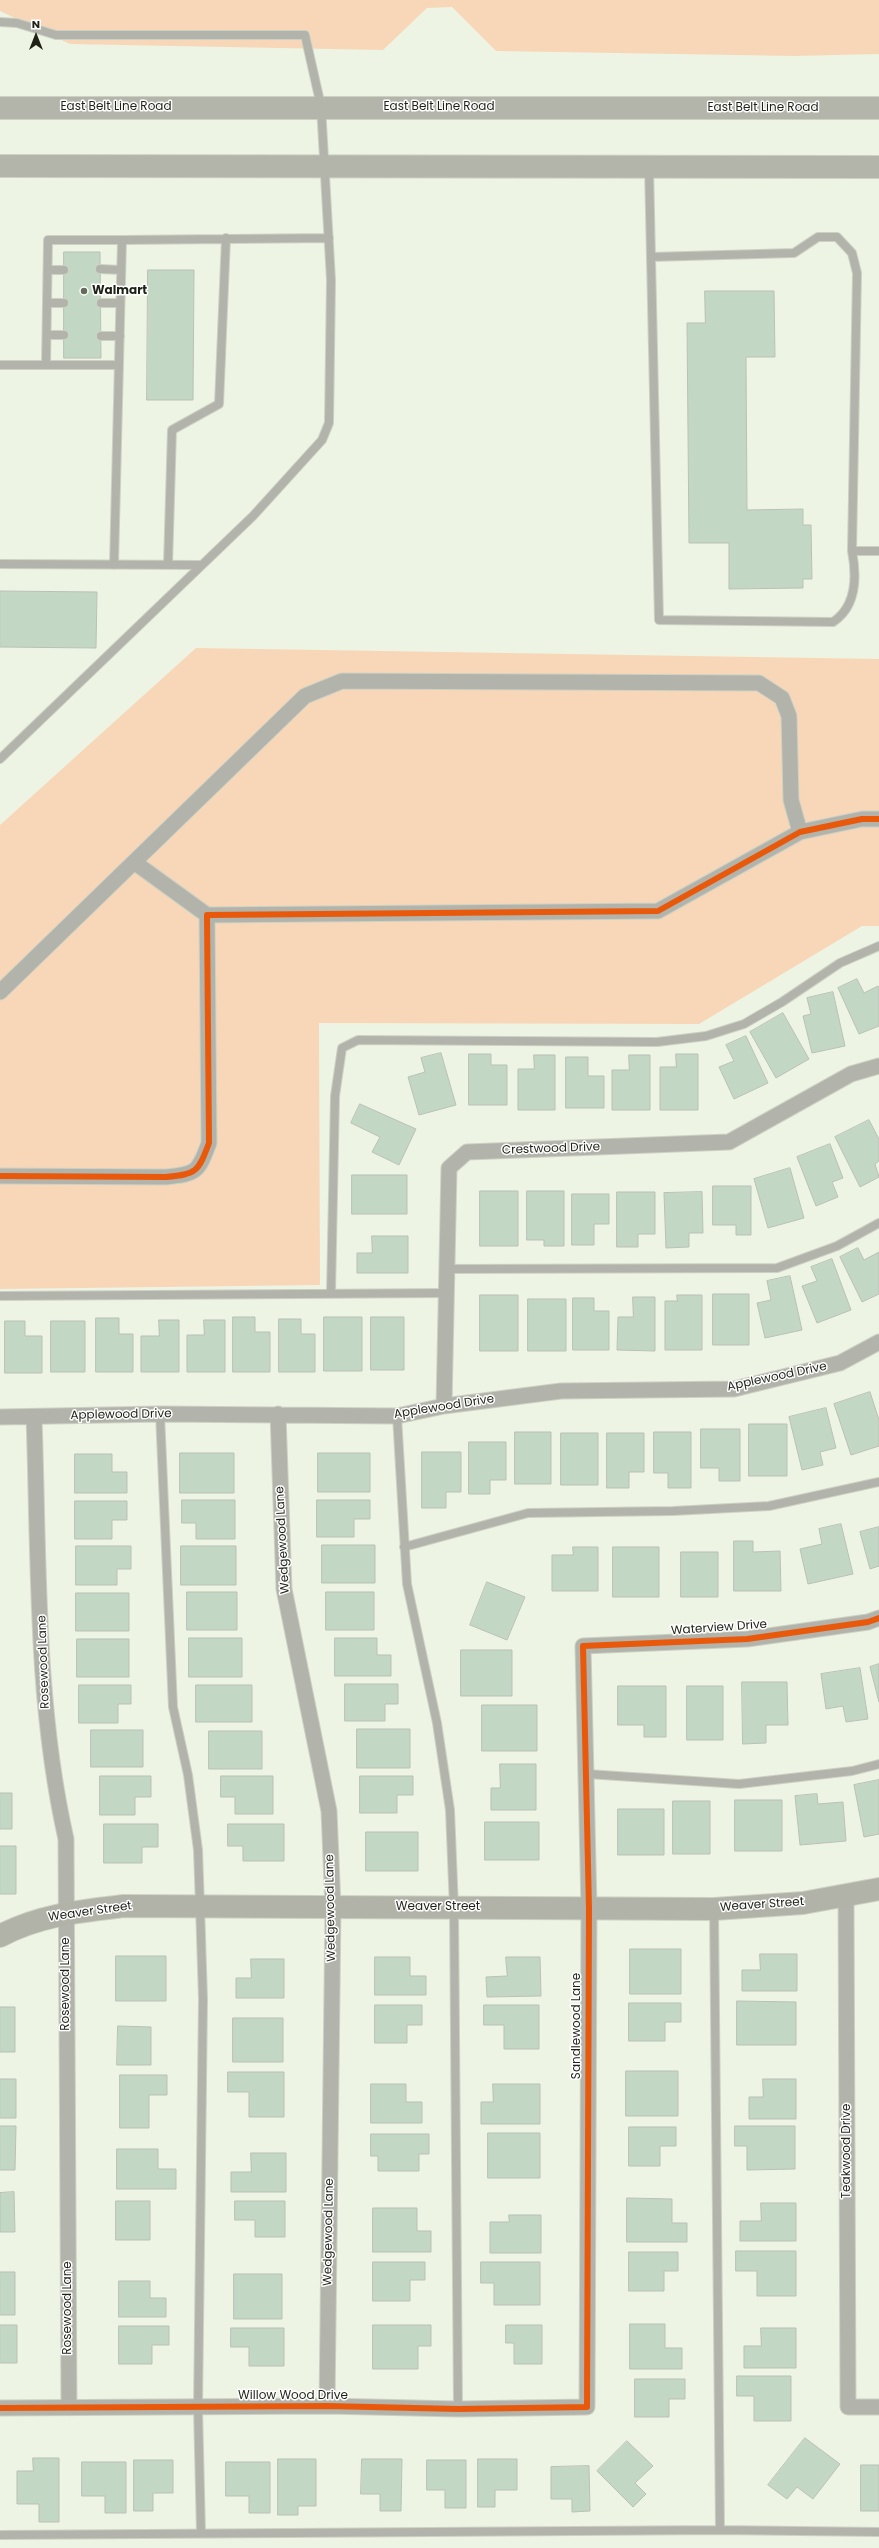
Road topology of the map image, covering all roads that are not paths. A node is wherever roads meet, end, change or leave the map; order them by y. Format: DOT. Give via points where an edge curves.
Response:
graph roads {
  1 [pos="0,22"];
  2 [pos="321,106"];
  3 [pos="0,108"];
  4 [pos="879,108"];
  5 [pos="0,166"];
  6 [pos="324,166"];
  7 [pos="650,166"];
  8 [pos="879,167"];
  9 [pos="226,238"];
  10 [pos="329,238"];
  11 [pos="122,240"];
  12 [pos="651,257"];
  13 [pos="48,270"];
  14 [pos="64,270"];
  15 [pos="100,270"];
  16 [pos="121,270"];
  17 [pos="47,303"];
  18 [pos="64,303"];
  19 [pos="101,303"];
  20 [pos="120,303"];
  21 [pos="47,335"];
  22 [pos="64,335"];
  23 [pos="101,336"];
  24 [pos="120,336"];
  25 [pos="0,365"];
  26 [pos="46,365"];
  27 [pos="119,365"];
  28 [pos="879,550"];
  29 [pos="852,551"];
  30 [pos="0,564"];
  31 [pos="114,565"];
  32 [pos="168,565"];
  33 [pos="201,565"];
  34 [pos="0,758"];
  35 [pos="879,819"];
  36 [pos="800,832"];
  37 [pos="134,862"];
  38 [pos="207,915"];
  39 [pos="879,946"];
  40 [pos="0,992"];
  41 [pos="879,1066"];
  42 [pos="0,1176"];
  43 [pos="879,1223"];
  44 [pos="447,1269"];
  45 [pos="331,1293"];
  46 [pos="448,1293"];
  47 [pos="0,1296"];
  48 [pos="879,1342"];
  49 [pos="444,1406"];
  50 [pos="160,1414"];
  51 [pos="278,1414"];
  52 [pos="397,1416"];
  53 [pos="0,1417"];
  54 [pos="34,1417"];
  55 [pos="879,1482"];
  56 [pos="404,1546"];
  57 [pos="879,1618"];
  58 [pos="583,1646"];
  59 [pos="879,1764"];
  60 [pos="588,1774"];
  61 [pos="879,1889"];
  62 [pos="846,1895"];
  63 [pos="200,1906"];
  64 [pos="333,1907"];
  65 [pos="454,1908"];
  66 [pos="589,1908"];
  67 [pos="714,1908"];
  68 [pos="66,1913"];
  69 [pos="0,1936"];
  70 [pos="328,2406"];
  71 [pos="587,2407"];
  72 [pos="879,2407"];
  73 [pos="0,2408"];
  74 [pos="69,2408"];
  75 [pos="198,2408"];
  76 [pos="458,2409"];
  77 [pos="720,2530"];
  78 [pos="879,2532"];
  79 [pos="201,2533"];
  80 [pos="0,2535"];
  1 -- 2 [label="lane" via="17,23 56,34 305,34"];
  2 -- 3 [label="main road, East Belt Line Road"];
  2 -- 4 [label="main road, East Belt Line Road"];
  2 -- 6 [label="lane"];
  5 -- 6 [label="main road"];
  6 -- 7 [label="main road"];
  6 -- 10 [label="lane"];
  7 -- 8 [label="main road"];
  7 -- 12 [label="lane"];
  9 -- 10 [label="lane"];
  9 -- 11 [label="lane"];
  9 -- 32 [label="lane" via="219,404 172,430"];
  10 -- 33 [label="lane" via="329,415 322,440 253,516"];
  11 -- 13 [label="lane" via="48,240"];
  11 -- 16 [label="lane"];
  12 -- 29 [label="lane" via="794,253 818,236 837,236 852,253 857,273"];
  12 -- 29 [label="lane" via="659,620 833,622 844,614 853,597 856,569"];
  13 -- 14 [label="lane"];
  13 -- 17 [label="lane"];
  15 -- 16 [label="lane"];
  16 -- 20 [label="lane"];
  17 -- 18 [label="lane"];
  17 -- 21 [label="lane"];
  19 -- 20 [label="lane"];
  20 -- 24 [label="lane"];
  21 -- 22 [label="lane"];
  21 -- 26 [label="lane"];
  23 -- 24 [label="lane"];
  24 -- 27 [label="lane"];
  25 -- 26 [label="lane"];
  26 -- 27 [label="lane"];
  27 -- 31 [label="lane"];
  28 -- 29 [label="lane"];
  30 -- 31 [label="lane"];
  31 -- 32 [label="lane"];
  32 -- 33 [label="lane"];
  33 -- 34 [label="lane"];
  35 -- 36 [label="street" via="862,819"];
  36 -- 37 [label="street" via="791,800 789,716 782,698 759,683 342,681 305,696"];
  36 -- 38 [label="street" via="658,911"];
  37 -- 38 [label="street"];
  37 -- 40 [label="street"];
  38 -- 42 [label="street" via="209,1143 201,1165 189,1174 166,1177"];
  39 -- 45 [label="lane" via="840,963 744,1024 706,1036 657,1042 358,1040 342,1048 334,1096"];
  41 -- 44 [label="street, Crestwood Drive" via="851,1074 729,1142 467,1152 450,1168"];
  43 -- 44 [label="lane" via="837,1246 777,1268"];
  44 -- 46 [label="street, Crestwood Drive"];
  45 -- 46 [label="lane"];
  45 -- 47 [label="lane"];
  46 -- 49 [label="street, Crestwood Drive"];
  48 -- 49 [label="street, Applewood Drive" via="840,1363 734,1389 561,1391"];
  49 -- 52 [label="street, Applewood Drive"];
  50 -- 51 [label="street, Applewood Drive"];
  50 -- 54 [label="street, Applewood Drive"];
  50 -- 63 [label="lane" via="172,1707 188,1775 198,1850"];
  51 -- 52 [label="street, Applewood Drive"];
  51 -- 64 [label="street, Wedgewood Lane" via="284,1589 329,1811"];
  52 -- 56 [label="lane"];
  53 -- 54 [label="street, Applewood Drive"];
  54 -- 68 [label="street, Rosewood Lane" via="45,1710 66,1839"];
  55 -- 56 [label="lane" via="770,1506 673,1511 528,1513"];
  56 -- 65 [label="lane" via="407,1584 436,1722 450,1810"];
  57 -- 58 [label="street, Waterview Drive" via="868,1622 747,1639"];
  58 -- 60 [label="street, Sandlewood Lane"];
  59 -- 60 [label="lane" via="852,1771 739,1784"];
  60 -- 66 [label="street, Sandlewood Lane"];
  61 -- 62 [label="street, Weaver Street"];
  62 -- 67 [label="street, Weaver Street" via="803,1903"];
  62 -- 72 [label="street, Teakwood Drive" via="848,2407"];
  63 -- 64 [label="street, Weaver Street"];
  63 -- 68 [label="street, Weaver Street" via="124,1906"];
  63 -- 75 [label="lane" via="203,1999"];
  64 -- 65 [label="street, Weaver Street"];
  64 -- 70 [label="street, Wedgewood Lane"];
  65 -- 66 [label="street, Weaver Street"];
  65 -- 76 [label="lane"];
  66 -- 67 [label="street, Weaver Street"];
  66 -- 71 [label="street, Sandlewood Lane"];
  67 -- 77 [label="lane"];
  68 -- 69 [label="street, Weaver Street" via="23,1924"];
  68 -- 74 [label="street, Rosewood Lane"];
  70 -- 75 [label="street, Willow Wood Drive"];
  70 -- 76 [label="street, Willow Wood Drive"];
  71 -- 76 [label="street, Willow Wood Drive"];
  73 -- 74 [label="street, Willow Wood Drive"];
  74 -- 75 [label="street, Willow Wood Drive"];
  75 -- 79 [label="lane"];
  77 -- 78 [label="lane"];
  77 -- 79 [label="lane"];
  79 -- 80 [label="lane"];
}
